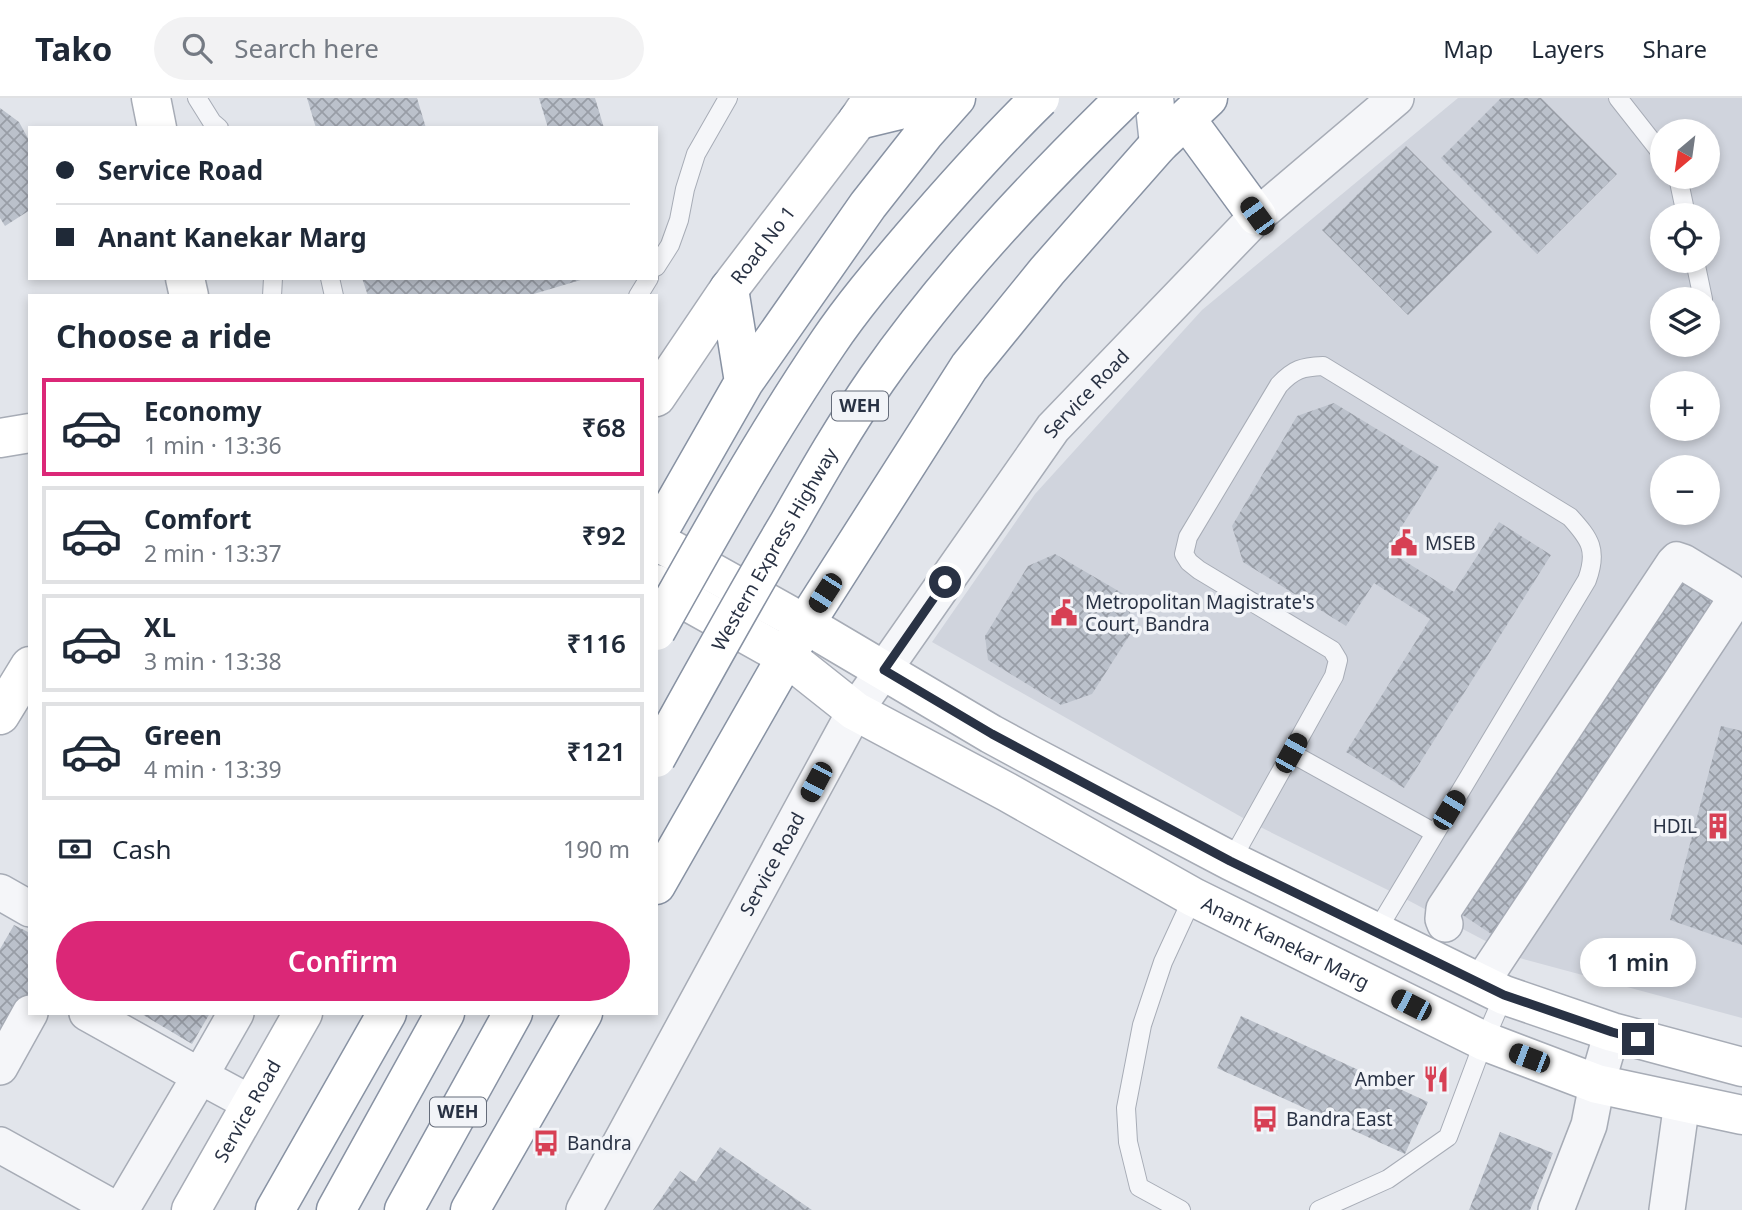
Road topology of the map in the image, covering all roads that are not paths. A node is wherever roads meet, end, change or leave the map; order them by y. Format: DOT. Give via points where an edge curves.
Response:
graph roads {
  1 [pos="151,98"];
  2 [pos="197,98"];
  3 [pos="728,98"];
  4 [pos="949,98"];
  5 [pos="956,98"];
  6 [pos="1041,98"];
  7 [pos="1125,98"];
  8 [pos="1154,98"];
  9 [pos="1396,98"];
  10 [pos="1618,98"];
  11 [pos="865,109"];
  12 [pos="1184,120"];
  13 [pos="157,126"];
  14 [pos="217,126"];
  15 [pos="1650,139"];
  16 [pos="1257,216"];
  17 [pos="658,264"];
  18 [pos="729,289"];
  19 [pos="744,382"];
  20 [pos="658,394"];
  21 [pos="28,433"];
  22 [pos="0,438"];
  23 [pos="658,534"];
  24 [pos="658,539"];
  25 [pos="658,585"];
  26 [pos="805,624"];
  27 [pos="658,627"];
  28 [pos="787,657"];
  29 [pos="884,670"];
  30 [pos="855,710"];
  31 [pos="1291,753"];
  32 [pos="658,754"];
  33 [pos="1435,834"];
  34 [pos="1230,861"];
  35 [pos="658,882"];
  36 [pos="0,892"];
  37 [pos="1193,897"];
  38 [pos="28,908"];
  39 [pos="1445,924"];
  40 [pos="1376,932"];
  41 [pos="1492,989"];
  42 [pos="29,1015"];
  43 [pos="92,1015"];
  44 [pos="235,1015"];
  45 [pos="302,1015"];
  46 [pos="386,1015"];
  47 [pos="444,1015"];
  48 [pos="512,1015"];
  49 [pos="582,1015"];
  50 [pos="1612,1032"];
  51 [pos="1484,1041"];
  52 [pos="0,1067"];
  53 [pos="1742,1067"];
  54 [pos="200,1076"];
  55 [pos="1597,1084"];
  56 [pos="1682,1102"];
  57 [pos="252,1104"];
  58 [pos="1742,1115"];
  59 [pos="0,1145"];
  60 [pos="119,1210"];
  61 [pos="191,1210"];
  62 [pos="275,1210"];
  63 [pos="335,1210"];
  64 [pos="404,1210"];
  65 [pos="470,1210"];
  66 [pos="584,1210"];
  67 [pos="1181,1210"];
  68 [pos="1319,1210"];
  69 [pos="1556,1210"];
  70 [pos="1667,1210"];
  1 -- 13 [label="main road"];
  2 -- 14 [label="lane"];
  3 -- 17 [label="lane" via="696,154 679,220"];
  4 -- 11 [label="main road"];
  5 -- 19 [label="main road" via="868,205"];
  6 -- 27 [label="main road, bridge" via="939,205 828,342"];
  7 -- 32 [label="main road, Western Express Highway / WEH, bridge" via="983,245 877,380 829,454"];
  8 -- 12 [label="main road"];
  9 -- 16 [label="street, Service Road"];
  10 -- 15 [label="lane"];
  11 -- 18 [label="main road, Road No 1"];
  12 -- 16 [label="main road"];
  12 -- 26 [label="main road" via="1047,271 969,368"];
  16 -- 29 [label="street, Service Road" via="1053,428"];
  18 -- 19 [label="main road"];
  18 -- 20 [label="main road, Road No 1"];
  19 -- 23 [label="main road"];
  21 -- 22 [label="main road"];
  24 -- 26 [label="main road"];
  25 -- 28 [label="main road, Anant Kanekar Marg"];
  26 -- 28 [label="main road"];
  26 -- 29 [label="main road"];
  28 -- 30 [label="main road, Anant Kanekar Marg"];
  28 -- 35 [label="main road"];
  29 -- 30 [label="street, Service Road"];
  29 -- 34 [label="main road" via="1003,741"];
  30 -- 37 [label="main road, Anant Kanekar Marg"];
  30 -- 66 [label="street, Service Road"];
  31 -- 33 [label="lane"];
  31 -- 33 [label="lane" via="1334,676 1338,660 1332,650 1199,570 1184,554 1188,537 1279,385 1303,367 1323,366 1570,517 1586,535 1592,553 1587,580"];
  31 -- 34 [label="lane"];
  33 -- 40 [label="lane"];
  34 -- 40 [label="main road"];
  36 -- 38 [label="street"];
  37 -- 51 [label="main road, Anant Kanekar Marg"];
  37 -- 67 [label="lane" via="1163,962 1142,1025 1125,1108 1139,1187"];
  39 -- 41 [label="street" via="1444,909 1674,563 1683,562 1728,590 1733,595 1729,609"];
  40 -- 41 [label="main road"];
  41 -- 50 [label="main road"];
  41 -- 51 [label="lane"];
  42 -- 52 [label="street"];
  43 -- 54 [label="street"];
  44 -- 54 [label="street"];
  45 -- 57 [label="main road, Service Road"];
  46 -- 62 [label="main road"];
  47 -- 63 [label="main road, WEH"];
  48 -- 64 [label="main road, WEH"];
  49 -- 65 [label="main road"];
  50 -- 53 [label="main road"];
  50 -- 55 [label="street"];
  51 -- 55 [label="main road, Anant Kanekar Marg"];
  51 -- 68 [label="lane" via="1448,1137 1388,1179"];
  54 -- 57 [label="street"];
  54 -- 60 [label="street"];
  55 -- 56 [label="main road, Anant Kanekar Marg"];
  55 -- 69 [label="street" via="1589,1125"];
  56 -- 58 [label="main road, Anant Kanekar Marg"];
  56 -- 70 [label="street"];
  57 -- 61 [label="main road, Service Road"];
  59 -- 60 [label="street"];
}
